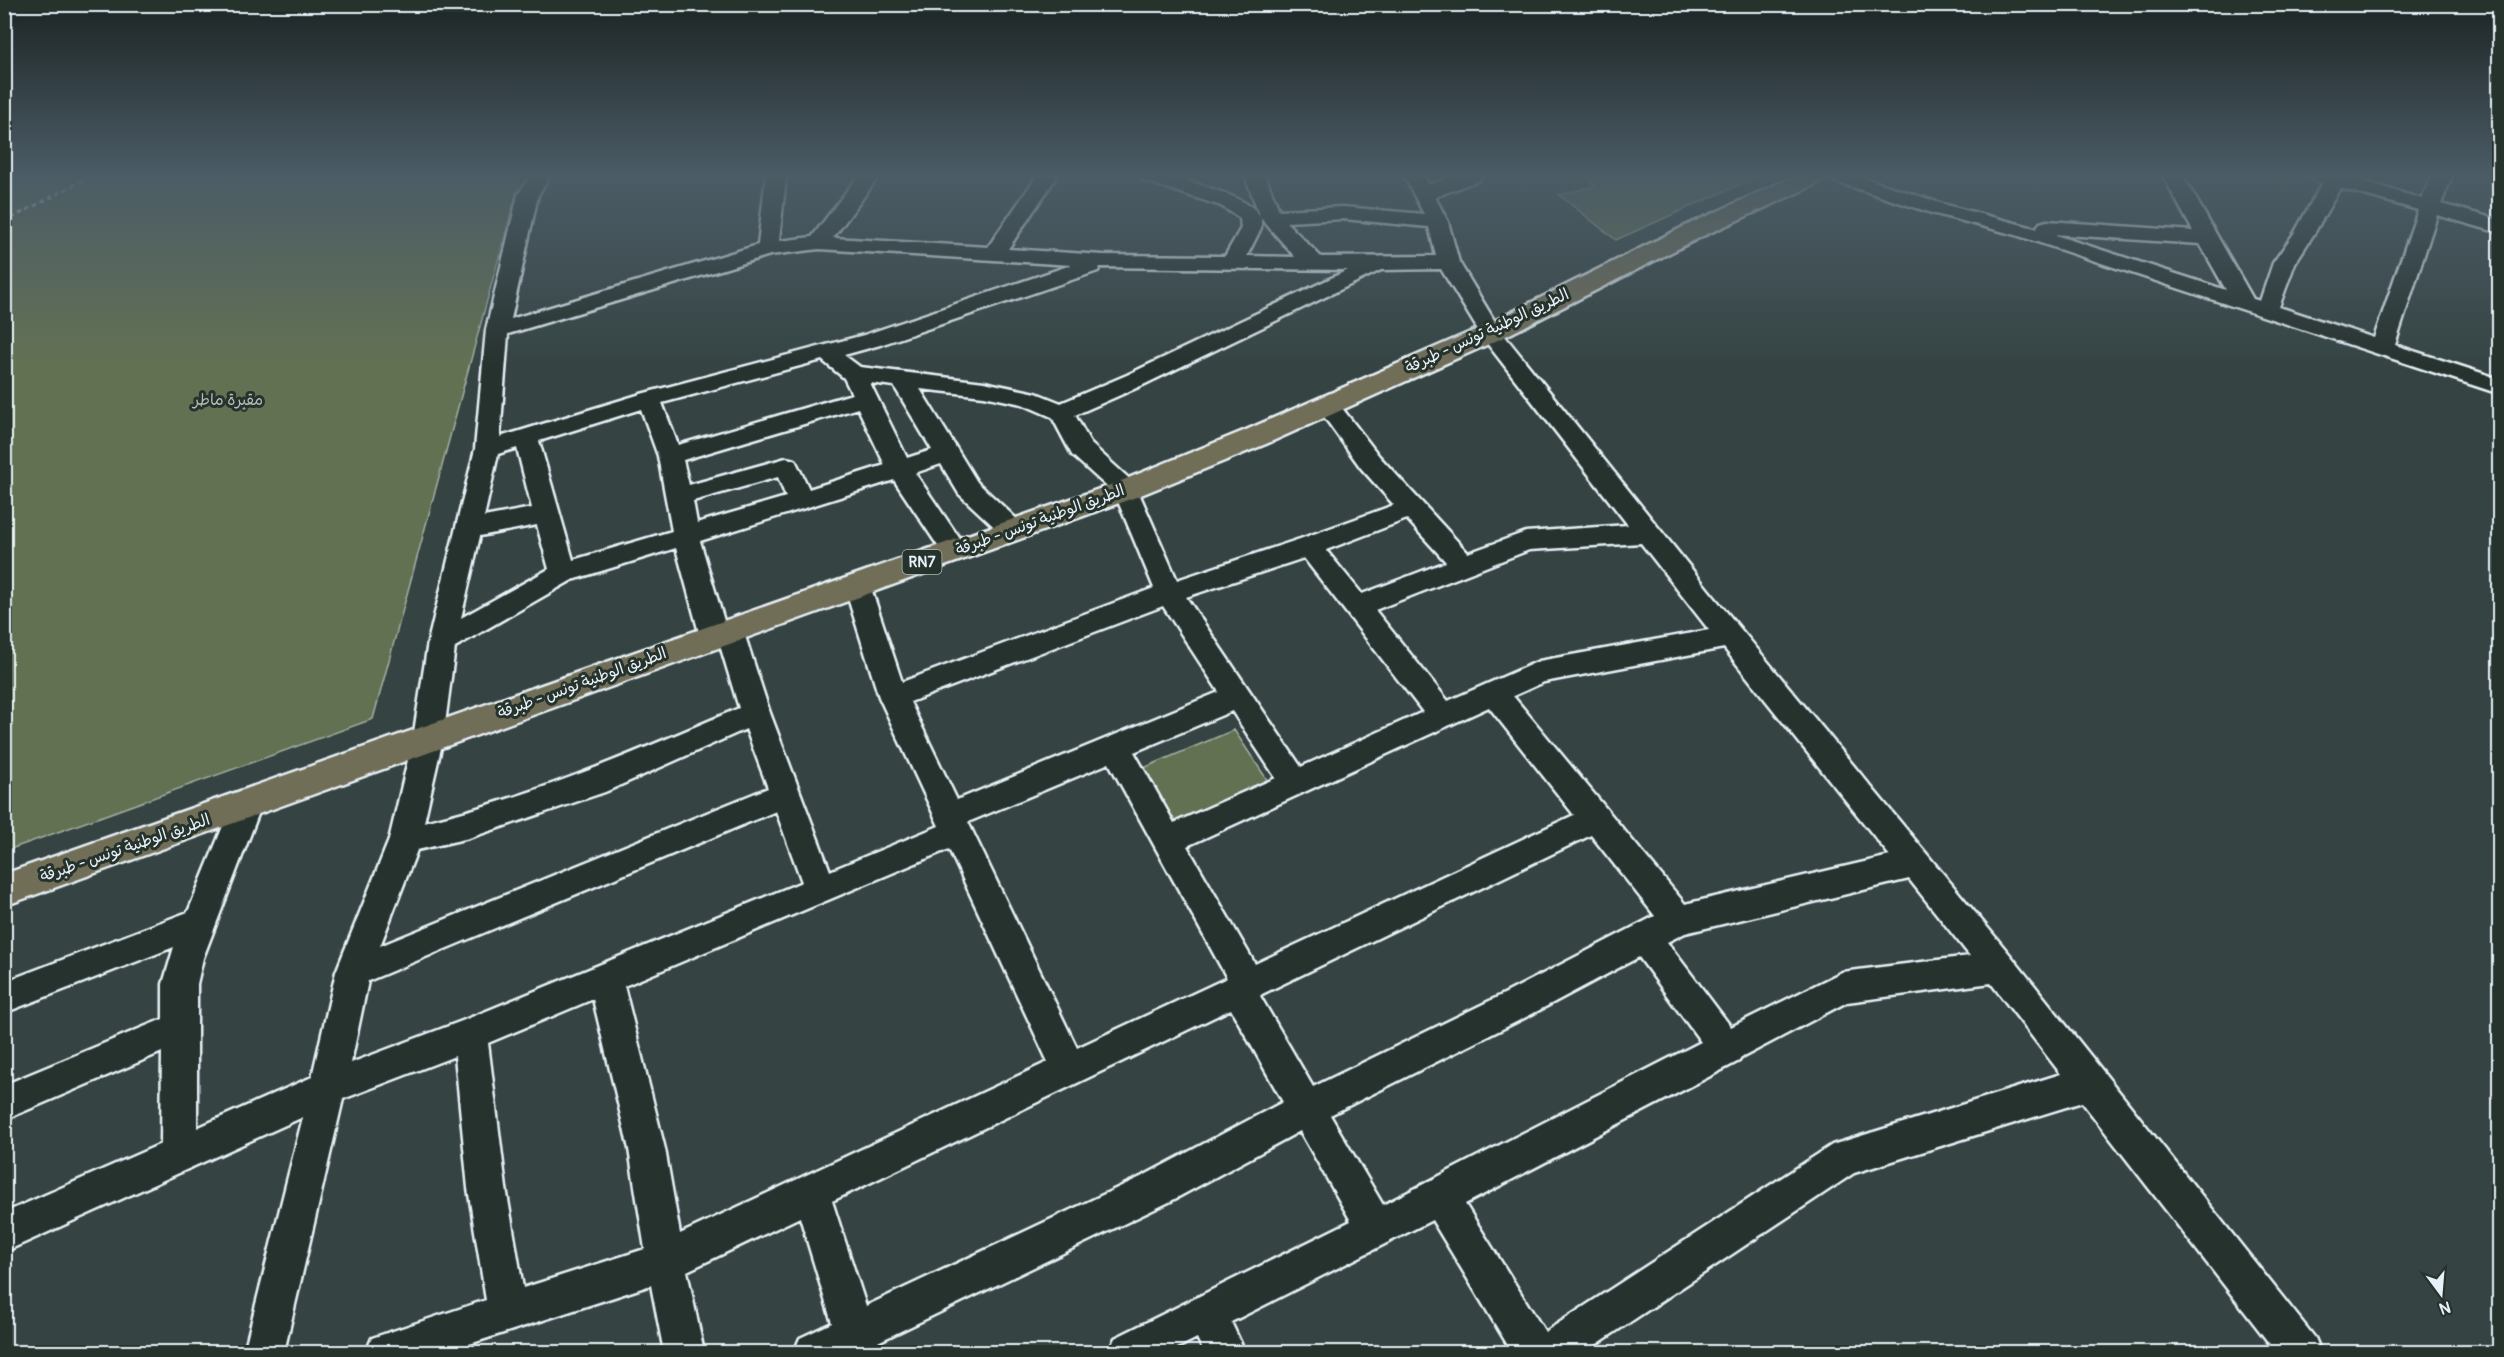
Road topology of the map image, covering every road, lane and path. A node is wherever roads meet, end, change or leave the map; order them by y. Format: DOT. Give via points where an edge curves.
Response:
graph roads {
  1 [pos="518,239"];
  2 [pos="769,239"];
  3 [pos="822,239"];
  4 [pos="1004,239"];
  5 [pos="1245,239"];
  6 [pos="1288,239"];
  7 [pos="1442,239"];
  8 [pos="1677,239"];
  9 [pos="2044,239"];
  10 [pos="2207,239"];
  11 [pos="2300,239"];
  12 [pos="2418,239"];
  13 [pos="819,243"];
  14 [pos="768,249"];
  15 [pos="993,255"];
  16 [pos="1103,261"];
  17 [pos="1233,262"];
  18 [pos="1380,262"];
  19 [pos="1448,262"];
  20 [pos="1315,263"];
  21 [pos="2244,303"];
  22 [pos="2268,311"];
  23 [pos="497,330"];
  24 [pos="1491,333"];
  25 [pos="2382,349"];
  26 [pos="825,351"];
  27 [pos="854,374"];
  28 [pos="903,381"];
  29 [pos="2499,387"];
  30 [pos="865,398"];
  31 [pos="649,399"];
  32 [pos="1327,404"];
  33 [pos="1061,412"];
  34 [pos="525,438"];
  35 [pos="487,449"];
  36 [pos="946,454"];
  37 [pos="670,456"];
  38 [pos="899,468"];
  39 [pos="1126,490"];
  40 [pos="680,496"];
  41 [pos="801,501"];
  42 [pos="1411,508"];
  43 [pos="545,515"];
  44 [pos="468,530"];
  45 [pos="1013,530"];
  46 [pos="1648,532"];
  47 [pos="686,537"];
  48 [pos="1309,546"];
  49 [pos="955,551"];
  50 [pos="1464,565"];
  51 [pos="563,573"];
  52 [pos="857,585"];
  53 [pos="1169,593"];
  54 [pos="1357,606"];
  55 [pos="721,633"];
  56 [pos="1730,636"];
  57 [pos="442,642"];
  58 [pos="1493,692"];
  59 [pos="1238,696"];
  60 [pos="893,697"];
  61 [pos="755,713"];
  62 [pos="1443,716"];
  63 [pos="428,739"];
  64 [pos="1116,748"];
  65 [pos="1295,782"];
  66 [pos="785,794"];
  67 [pos="247,804"];
  68 [pos="1595,819"];
  69 [pos="954,824"];
  70 [pos="405,840"];
  71 [pos="1169,840"];
  72 [pos="1915,864"];
  73 [pos="821,889"];
  74 [pos="4,890"];
  75 [pos="1678,920"];
  76 [pos="198,923"];
  77 [pos="1644,938"];
  78 [pos="1999,967"];
  79 [pos="353,972"];
  80 [pos="605,979"];
  81 [pos="1244,988"];
  82 [pos="4,998"];
  83 [pos="180,1028"];
  84 [pos="470,1034"];
  85 [pos="1727,1049"];
  86 [pos="1070,1069"];
  87 [pos="2088,1083"];
  88 [pos="328,1088"];
  89 [pos="4,1103"];
  90 [pos="1307,1108"];
  91 [pos="179,1155"];
  92 [pos="811,1193"];
  93 [pos="1439,1197"];
  94 [pos="1375,1227"];
  95 [pos="4,1233"];
  96 [pos="666,1261"];
  97 [pos="1205,1312"];
  98 [pos="508,1314"];
  99 [pos="855,1332"];
  100 [pos="264,1353"];
  101 [pos="386,1353"];
  102 [pos="684,1353"];
  103 [pos="814,1353"];
  104 [pos="1129,1353"];
  105 [pos="1225,1353"];
  106 [pos="1534,1353"];
  107 [pos="1550,1353"];
  108 [pos="2301,1353"];
  1 -- 23 [label="street"];
  2 -- 14 [label="street"];
  3 -- 13 [label="street"];
  4 -- 15 [label="street"];
  5 -- 17 [label="street"];
  6 -- 20 [label="street"];
  7 -- 19 [label="street"];
  8 -- 24 [label="main road, الطريق الوطنية تونس - طبرقة / RN7"];
  9 -- 21 [label="street"];
  10 -- 21 [label="street"];
  11 -- 22 [label="street" via="2284,263"];
  12 -- 25 [label="street"];
  13 -- 14 [label="street"];
  13 -- 15 [label="street"];
  14 -- 23 [label="street"];
  15 -- 16 [label="street"];
  16 -- 17 [label="street"];
  16 -- 26 [label="street" via="914,328"];
  17 -- 20 [label="street"];
  18 -- 19 [label="street"];
  18 -- 20 [label="street"];
  18 -- 33 [label="street"];
  19 -- 24 [label="street"];
  21 -- 22 [label="street"];
  22 -- 25 [label="street"];
  23 -- 35 [label="street"];
  24 -- 32 [label="main road, الطريق الوطنية تونس - طبرقة / RN7"];
  24 -- 46 [label="street"];
  25 -- 29 [label="street"];
  26 -- 27 [label="street"];
  26 -- 31 [label="street"];
  27 -- 28 [label="street"];
  27 -- 30 [label="street"];
  28 -- 33 [label="street" via="1006,393"];
  28 -- 36 [label="street"];
  30 -- 37 [label="street"];
  30 -- 38 [label="street"];
  31 -- 34 [label="street"];
  31 -- 37 [label="street"];
  32 -- 39 [label="main road, الطريق الوطنية تونس - طبرقة / RN7"];
  32 -- 42 [label="street"];
  33 -- 39 [label="street" via="1081,449"];
  34 -- 35 [label="street"];
  34 -- 43 [label="street"];
  35 -- 44 [label="street"];
  36 -- 38 [label="street"];
  36 -- 45 [label="street" via="968,488"];
  37 -- 40 [label="street"];
  38 -- 41 [label="street"];
  38 -- 49 [label="street"];
  39 -- 45 [label="main road, الطريق الوطنية تونس - طبرقة / RN7"];
  39 -- 53 [label="street"];
  40 -- 41 [label="street" via="786,466"];
  40 -- 47 [label="street"];
  41 -- 47 [label="street"];
  42 -- 48 [label="street"];
  42 -- 50 [label="street"];
  43 -- 44 [label="street"];
  43 -- 51 [label="street"];
  44 -- 57 [label="street"];
  45 -- 49 [label="main road, الطريق الوطنية تونس - طبرقة / RN7"];
  46 -- 50 [label="street" via="1526,541"];
  46 -- 56 [label="street"];
  47 -- 51 [label="street"];
  47 -- 55 [label="street"];
  48 -- 53 [label="street"];
  48 -- 54 [label="street"];
  49 -- 52 [label="main road, الطريق الوطنية تونس - طبرقة / RN7"];
  50 -- 54 [label="street"];
  51 -- 57 [label="street"];
  52 -- 55 [label="main road, الطريق الوطنية تونس - طبرقة / RN7"];
  52 -- 60 [label="street"];
  53 -- 59 [label="street"];
  53 -- 60 [label="street"];
  54 -- 62 [label="street"];
  55 -- 61 [label="street"];
  55 -- 63 [label="main road, الطريق الوطنية تونس - طبرقة / RN7"];
  56 -- 58 [label="street" via="1539,672"];
  56 -- 72 [label="street"];
  57 -- 63 [label="street"];
  58 -- 62 [label="street"];
  58 -- 68 [label="street"];
  59 -- 64 [label="street"];
  59 -- 65 [label="street"];
  60 -- 69 [label="street"];
  61 -- 66 [label="street"];
  61 -- 70 [label="street" via="594,783 469,825"];
  62 -- 65 [label="street"];
  63 -- 67 [label="main road, الطريق الوطنية تونس - طبرقة / RN7"];
  63 -- 70 [label="street"];
  64 -- 69 [label="street"];
  64 -- 71 [label="street"];
  65 -- 71 [label="street"];
  66 -- 73 [label="street"];
  66 -- 79 [label="street"];
  67 -- 74 [label="main road, الطريق الوطنية تونس - طبرقة / RN7"];
  67 -- 76 [label="street"];
  68 -- 75 [label="street"];
  68 -- 81 [label="street"];
  69 -- 73 [label="street"];
  69 -- 86 [label="street"];
  70 -- 79 [label="street"];
  71 -- 81 [label="street"];
  72 -- 75 [label="street"];
  72 -- 78 [label="street"];
  73 -- 80 [label="street"];
  75 -- 77 [label="street"];
  76 -- 82 [label="street"];
  76 -- 83 [label="street" via="180,984"];
  77 -- 85 [label="street"];
  77 -- 90 [label="street"];
  78 -- 85 [label="street" via="1842,987"];
  78 -- 87 [label="street"];
  79 -- 88 [label="street"];
  80 -- 84 [label="street"];
  80 -- 96 [label="street" via="647,1149"];
  81 -- 86 [label="street"];
  81 -- 90 [label="street"];
  83 -- 89 [label="street"];
  83 -- 91 [label="street"];
  84 -- 88 [label="street"];
  84 -- 98 [label="street" via="487,1188"];
  85 -- 93 [label="street"];
  86 -- 92 [label="street"];
  87 -- 107 [label="street" via="1845,1158"];
  87 -- 108 [label="street"];
  88 -- 91 [label="street"];
  88 -- 100 [label="street"];
  90 -- 94 [label="street"];
  90 -- 99 [label="street" via="1156,1190"];
  91 -- 95 [label="street"];
  92 -- 96 [label="street"];
  92 -- 99 [label="street"];
  93 -- 94 [label="street"];
  93 -- 106 [label="street"];
  94 -- 97 [label="street"];
  96 -- 98 [label="street"];
  96 -- 102 [label="street"];
  97 -- 104 [label="street"];
  97 -- 105 [label="street"];
  98 -- 101 [label="street"];
  99 -- 103 [label="street"];
}
